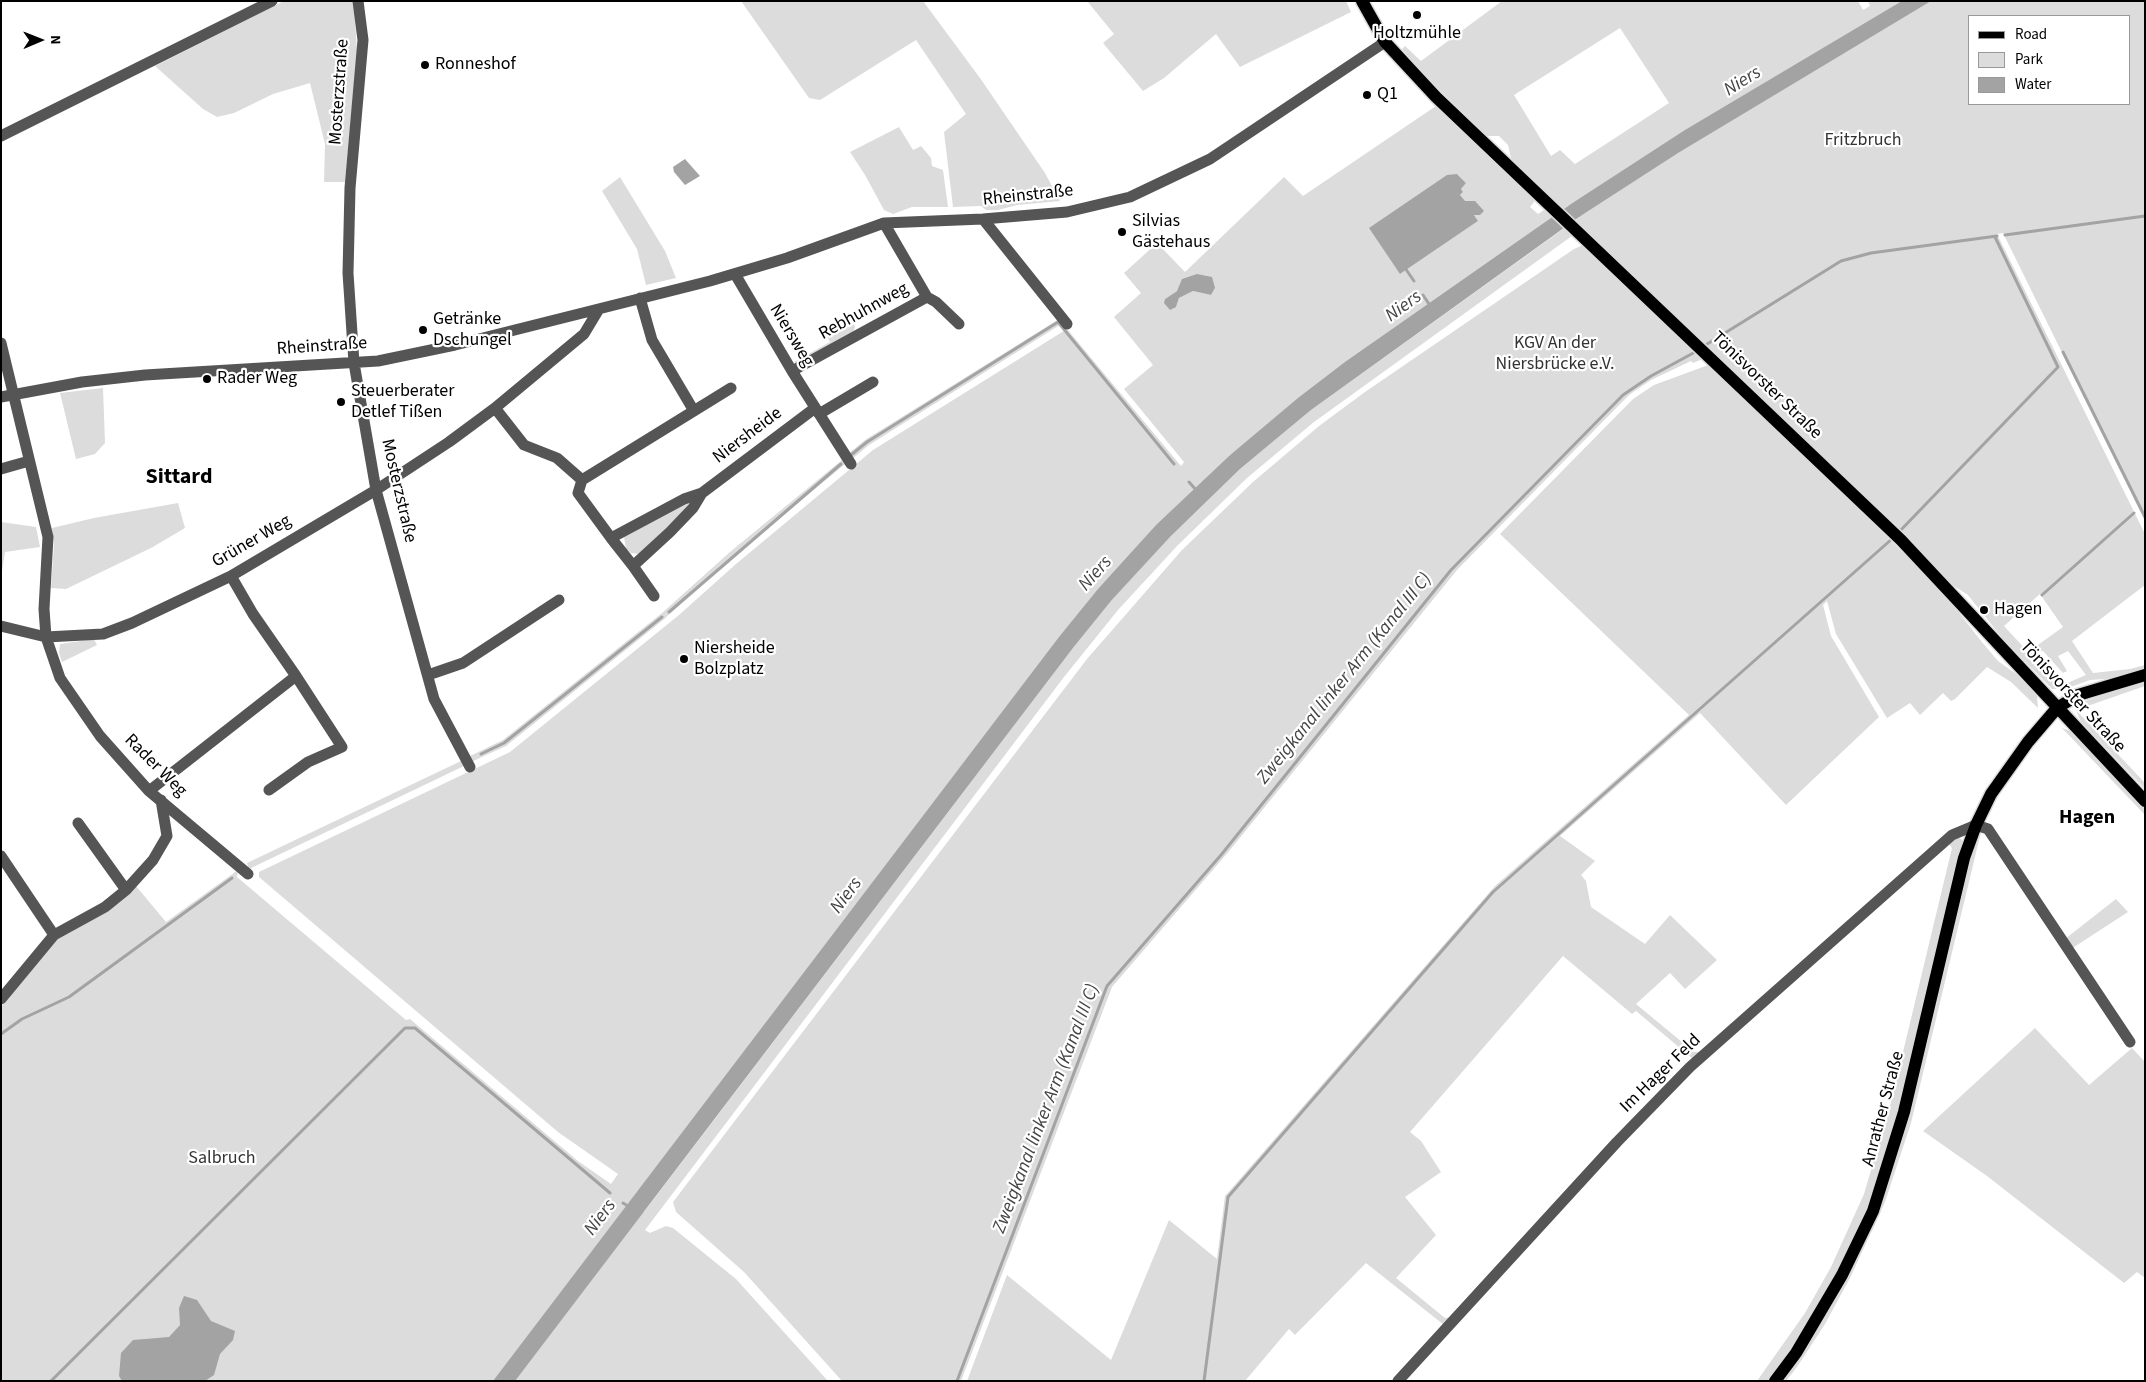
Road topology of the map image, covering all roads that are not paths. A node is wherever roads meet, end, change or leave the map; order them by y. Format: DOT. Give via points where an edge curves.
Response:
graph roads {
  1 [pos="272,1"];
  2 [pos="358,1"];
  3 [pos="1362,1"];
  4 [pos="1385,42"];
  5 [pos="1,136"];
  6 [pos="983,219"];
  7 [pos="884,223"];
  8 [pos="735,274"];
  9 [pos="927,297"];
  10 [pos="640,298"];
  11 [pos="599,309"];
  12 [pos="959,324"];
  13 [pos="1067,324"];
  14 [pos="1,343"];
  15 [pos="354,363"];
  16 [pos="792,372"];
  17 [pos="873,382"];
  18 [pos="731,388"];
  19 [pos="13,394"];
  20 [pos="1,397"];
  21 [pos="495,408"];
  22 [pos="694,411"];
  23 [pos="817,411"];
  24 [pos="30,461"];
  25 [pos="851,464"];
  26 [pos="1,469"];
  27 [pos="582,480"];
  28 [pos="376,490"];
  29 [pos="702,493"];
  30 [pos="611,538"];
  31 [pos="633,566"];
  32 [pos="231,576"];
  33 [pos="654,596"];
  34 [pos="560,600"];
  35 [pos="1,626"];
  36 [pos="46,638"];
  37 [pos="428,675"];
  38 [pos="2145,675"];
  39 [pos="296,676"];
  40 [pos="2057,708"];
  41 [pos="470,767"];
  42 [pos="269,790"];
  43 [pos="149,791"];
  44 [pos="161,800"];
  45 [pos="2145,801"];
  46 [pos="78,823"];
  47 [pos="1976,825"];
  48 [pos="1,856"];
  49 [pos="248,874"];
  50 [pos="126,890"];
  51 [pos="54,935"];
  52 [pos="1,999"];
  53 [pos="2130,1042"];
  54 [pos="1398,1381"];
  55 [pos="1775,1381"];
  1 -- 5 [label="street"];
  2 -- 15 [label="street, Mosterzstraße" via="363,40 350,188 348,273"];
  3 -- 4 [label="main road, Tönisvorster Straße"];
  4 -- 6 [label="street, Rheinstraße" via="1210,159 1155,186 1130,197 1067,212"];
  4 -- 40 [label="main road, Tönisvorster Straße" via="1436,97 1891,530"];
  6 -- 7 [label="street, Rheinstraße"];
  6 -- 13 [label="street"];
  7 -- 8 [label="street, Rheinstraße"];
  7 -- 9 [label="street"];
  8 -- 10 [label="street, Rheinstraße"];
  8 -- 16 [label="street, Niersweg"];
  9 -- 12 [label="street"];
  9 -- 16 [label="street, Rebhuhnweg"];
  10 -- 11 [label="street, Rheinstraße"];
  10 -- 22 [label="street" via="652,340"];
  11 -- 15 [label="street, Rheinstraße" via="456,345"];
  11 -- 21 [label="street, Grüner Weg" via="584,334"];
  14 -- 19 [label="street, Rader Weg"];
  15 -- 19 [label="street, Rheinstraße" via="145,375"];
  15 -- 28 [label="street, Mosterzstraße"];
  16 -- 23 [label="street, Niersweg"];
  17 -- 23 [label="street"];
  18 -- 22 [label="street"];
  19 -- 20 [label="street, Rheinstraße"];
  19 -- 24 [label="street, Rader Weg"];
  21 -- 27 [label="street" via="524,446 557,458"];
  21 -- 28 [label="street, Grüner Weg"];
  22 -- 27 [label="street"];
  23 -- 25 [label="street, Niersweg"];
  23 -- 29 [label="street, Niersheide"];
  24 -- 26 [label="street"];
  24 -- 36 [label="street, Rader Weg" via="48,537 44,609"];
  27 -- 30 [label="street" via="578,493"];
  28 -- 32 [label="street, Grüner Weg"];
  28 -- 37 [label="street, Mosterzstraße"];
  29 -- 30 [label="street, Niersheide" via="684,499"];
  29 -- 31 [label="street, Niersheide" via="693,508"];
  30 -- 31 [label="street"];
  31 -- 33 [label="street"];
  32 -- 36 [label="street, Grüner Weg" via="103,634"];
  32 -- 39 [label="street"];
  34 -- 37 [label="street" via="464,663"];
  35 -- 36 [label="street, Grüner Weg"];
  36 -- 43 [label="street, Rader Weg" via="60,678 74,702"];
  37 -- 41 [label="street, Mosterzstraße" via="434,699"];
  38 -- 40 [label="main road, Anrather Straße" via="2078,694"];
  39 -- 42 [label="street" via="342,747 308,762"];
  39 -- 43 [label="street"];
  40 -- 45 [label="main road, Tönisvorster Straße"];
  40 -- 47 [label="main road, Anrather Straße" via="2010,765"];
  43 -- 44 [label="street, Rader Weg"];
  44 -- 49 [label="street, Rader Weg"];
  44 -- 50 [label="street" via="166,841"];
  46 -- 50 [label="street"];
  47 -- 53 [label="street" via="1988,829"];
  47 -- 54 [label="street, Im Hager Feld" via="1952,835 1690,1067"];
  47 -- 55 [label="main road, Anrather Straße" via="1964,858 1904,1112 1873,1211 1842,1275 1796,1354"];
  48 -- 51 [label="street"];
  50 -- 51 [label="street" via="106,907"];
  51 -- 52 [label="street"];
}
